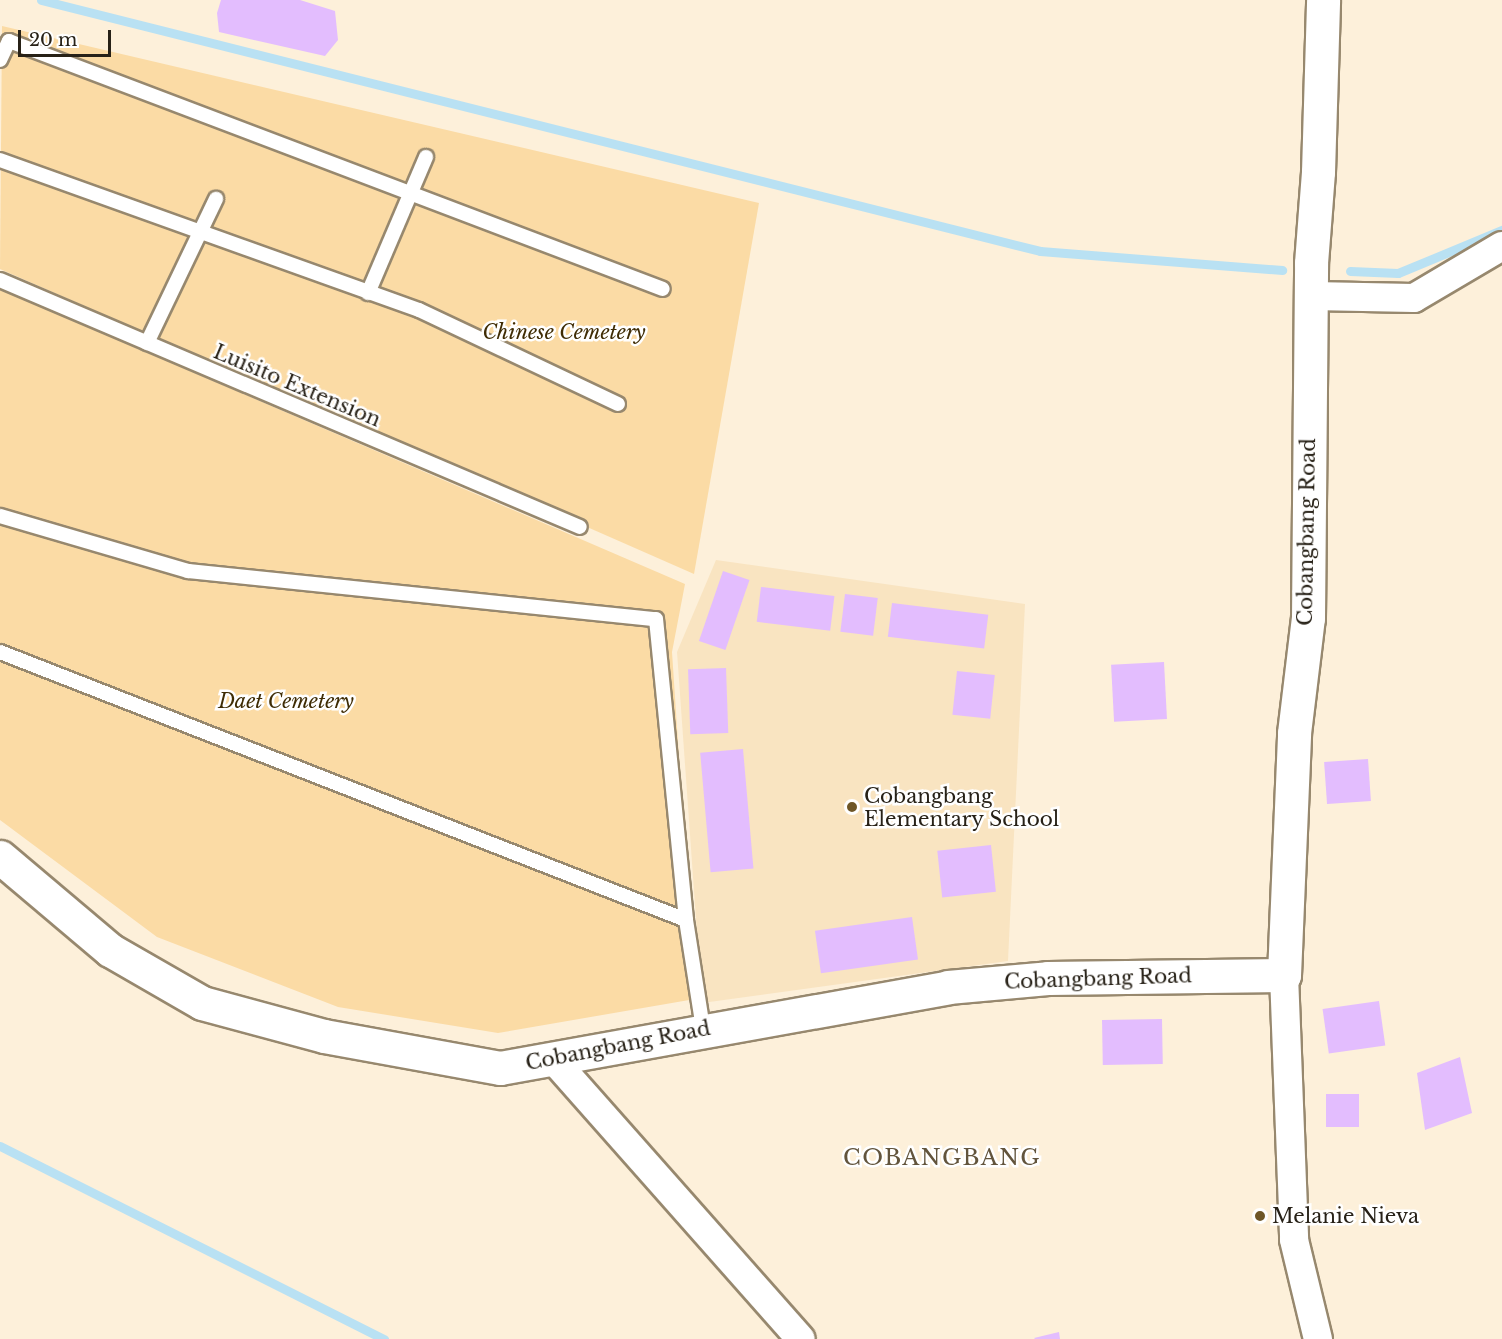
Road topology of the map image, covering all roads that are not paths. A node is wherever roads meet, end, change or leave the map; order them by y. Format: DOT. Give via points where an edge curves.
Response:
graph roads {
  1 [pos="1323,0"];
  2 [pos="0,60"];
  3 [pos="426,157"];
  4 [pos="0,160"];
  5 [pos="410,193"];
  6 [pos="216,199"];
  7 [pos="200,233"];
  8 [pos="1502,246"];
  9 [pos="0,280"];
  10 [pos="663,290"];
  11 [pos="368,293"];
  12 [pos="1312,296"];
  13 [pos="147,343"];
  14 [pos="618,404"];
  15 [pos="0,516"];
  16 [pos="580,527"];
  17 [pos="0,651"];
  18 [pos="0,857"];
  19 [pos="686,920"];
  20 [pos="1284,975"];
  21 [pos="703,1029"];
  22 [pos="552,1058"];
  23 [pos="801,1339"];
  24 [pos="1318,1339"];
  1 -- 12 [label="street, Cobangbang Road"];
  2 -- 5 [label="lane" via="9,40"];
  3 -- 5 [label="lane"];
  4 -- 7 [label="lane"];
  5 -- 10 [label="lane"];
  5 -- 11 [label="lane"];
  6 -- 7 [label="lane"];
  7 -- 11 [label="lane"];
  7 -- 13 [label="lane"];
  8 -- 12 [label="street" via="1414,298"];
  9 -- 13 [label="lane, Luisito Extension"];
  11 -- 14 [label="lane" via="419,310"];
  12 -- 20 [label="street, Cobangbang Road" via="1308,618 1294,733"];
  13 -- 16 [label="lane, Luisito Extension"];
  15 -- 19 [label="lane" via="188,571 656,619"];
  17 -- 19 [label="lane"];
  18 -- 22 [label="street, Cobangbang Road" via="110,950 202,1003 324,1036 500,1068"];
  19 -- 21 [label="lane"];
  20 -- 21 [label="street, Cobangbang Road" via="999,981"];
  20 -- 24 [label="street" via="1294,1240"];
  21 -- 22 [label="street, Cobangbang Road"];
  22 -- 23 [label="street"];
}
